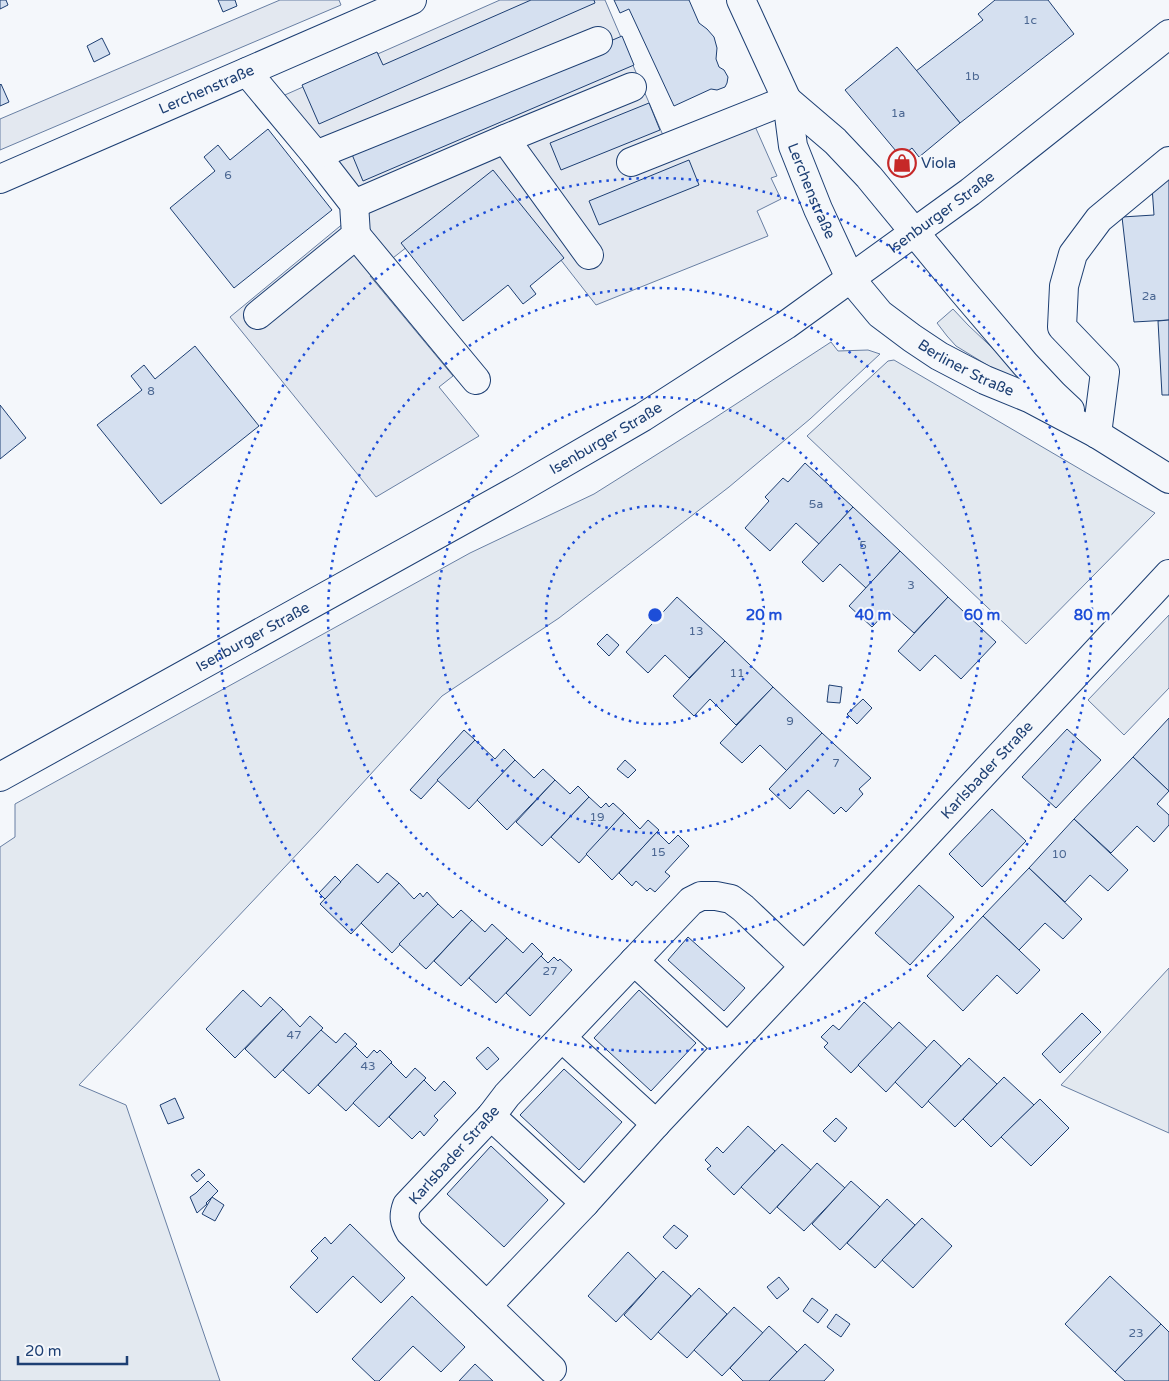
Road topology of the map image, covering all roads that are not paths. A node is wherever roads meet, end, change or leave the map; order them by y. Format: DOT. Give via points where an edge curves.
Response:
graph roads {
  1 [pos="412,0"];
  2 [pos="741,0"];
  3 [pos="1169,34"];
  4 [pos="598,41"];
  5 [pos="247,72"];
  6 [pos="632,87"];
  7 [pos="787,100"];
  8 [pos="505,139"];
  9 [pos="316,155"];
  10 [pos="1169,161"];
  11 [pos="631,162"];
  12 [pos="0,179"];
  13 [pos="354,204"];
  14 [pos="915,232"];
  15 [pos="356,235"];
  16 [pos="589,255"];
  17 [pos="850,278"];
  18 [pos="258,315"];
  19 [pos="476,380"];
  20 [pos="1097,434"];
  21 [pos="1169,480"];
  22 [pos="1169,574"];
  23 [pos="0,777"];
  24 [pos="634,961"];
  25 [pos="804,966"];
  26 [pos="562,1038"];
  27 [pos="727,1047"];
  28 [pos="491,1116"];
  29 [pos="656,1124"];
  30 [pos="585,1203"];
  31 [pos="487,1306"];
  32 [pos="552,1369"];
  1 -- 5 [label="street, Lerchenstraße"];
  2 -- 7 [label="street, Lerchenstraße"];
  3 -- 14 [label="street, Isenburger Straße"];
  4 -- 9 [label="street"];
  5 -- 9 [label="street"];
  5 -- 12 [label="street, Lerchenstraße"];
  6 -- 8 [label="street"];
  7 -- 11 [label="street"];
  7 -- 14 [label="street, Lerchenstraße" via="835,141"];
  7 -- 17 [label="street, Lerchenstraße" via="793,146"];
  8 -- 13 [label="street"];
  8 -- 16 [label="street"];
  9 -- 13 [label="street"];
  10 -- 20 [label="street" via="1099,219 1073,254 1064,286 1062,327 1106,372"];
  13 -- 15 [label="street"];
  14 -- 17 [label="street, Isenburger Straße"];
  14 -- 20 [label="street, Berliner Straße" via="1025,364"];
  15 -- 18 [label="street"];
  15 -- 19 [label="street"];
  17 -- 20 [label="street, Berliner Straße" via="880,314 938,356"];
  17 -- 23 [label="street, Isenburger Straße" via="786,325 643,417"];
  20 -- 21 [label="street, Berliner Straße"];
  22 -- 25 [label="street, Karlsbader Straße"];
  24 -- 25 [label="street, Karlsbader Straße" via="690,901 701,896 716,896 730,898 743,908"];
  24 -- 26 [label="street, Karlsbader Straße"];
  24 -- 27 [label="street"];
  25 -- 27 [label="street, Karlsbader Straße"];
  26 -- 28 [label="street, Karlsbader Straße"];
  26 -- 29 [label="street"];
  27 -- 29 [label="street, Karlsbader Straße"];
  28 -- 30 [label="street"];
  28 -- 31 [label="street, Karlsbader Straße" via="407,1205 404,1215 410,1232"];
  29 -- 30 [label="street, Karlsbader Straße"];
  30 -- 31 [label="street, Karlsbader Straße"];
  31 -- 32 [label="street"];
}
